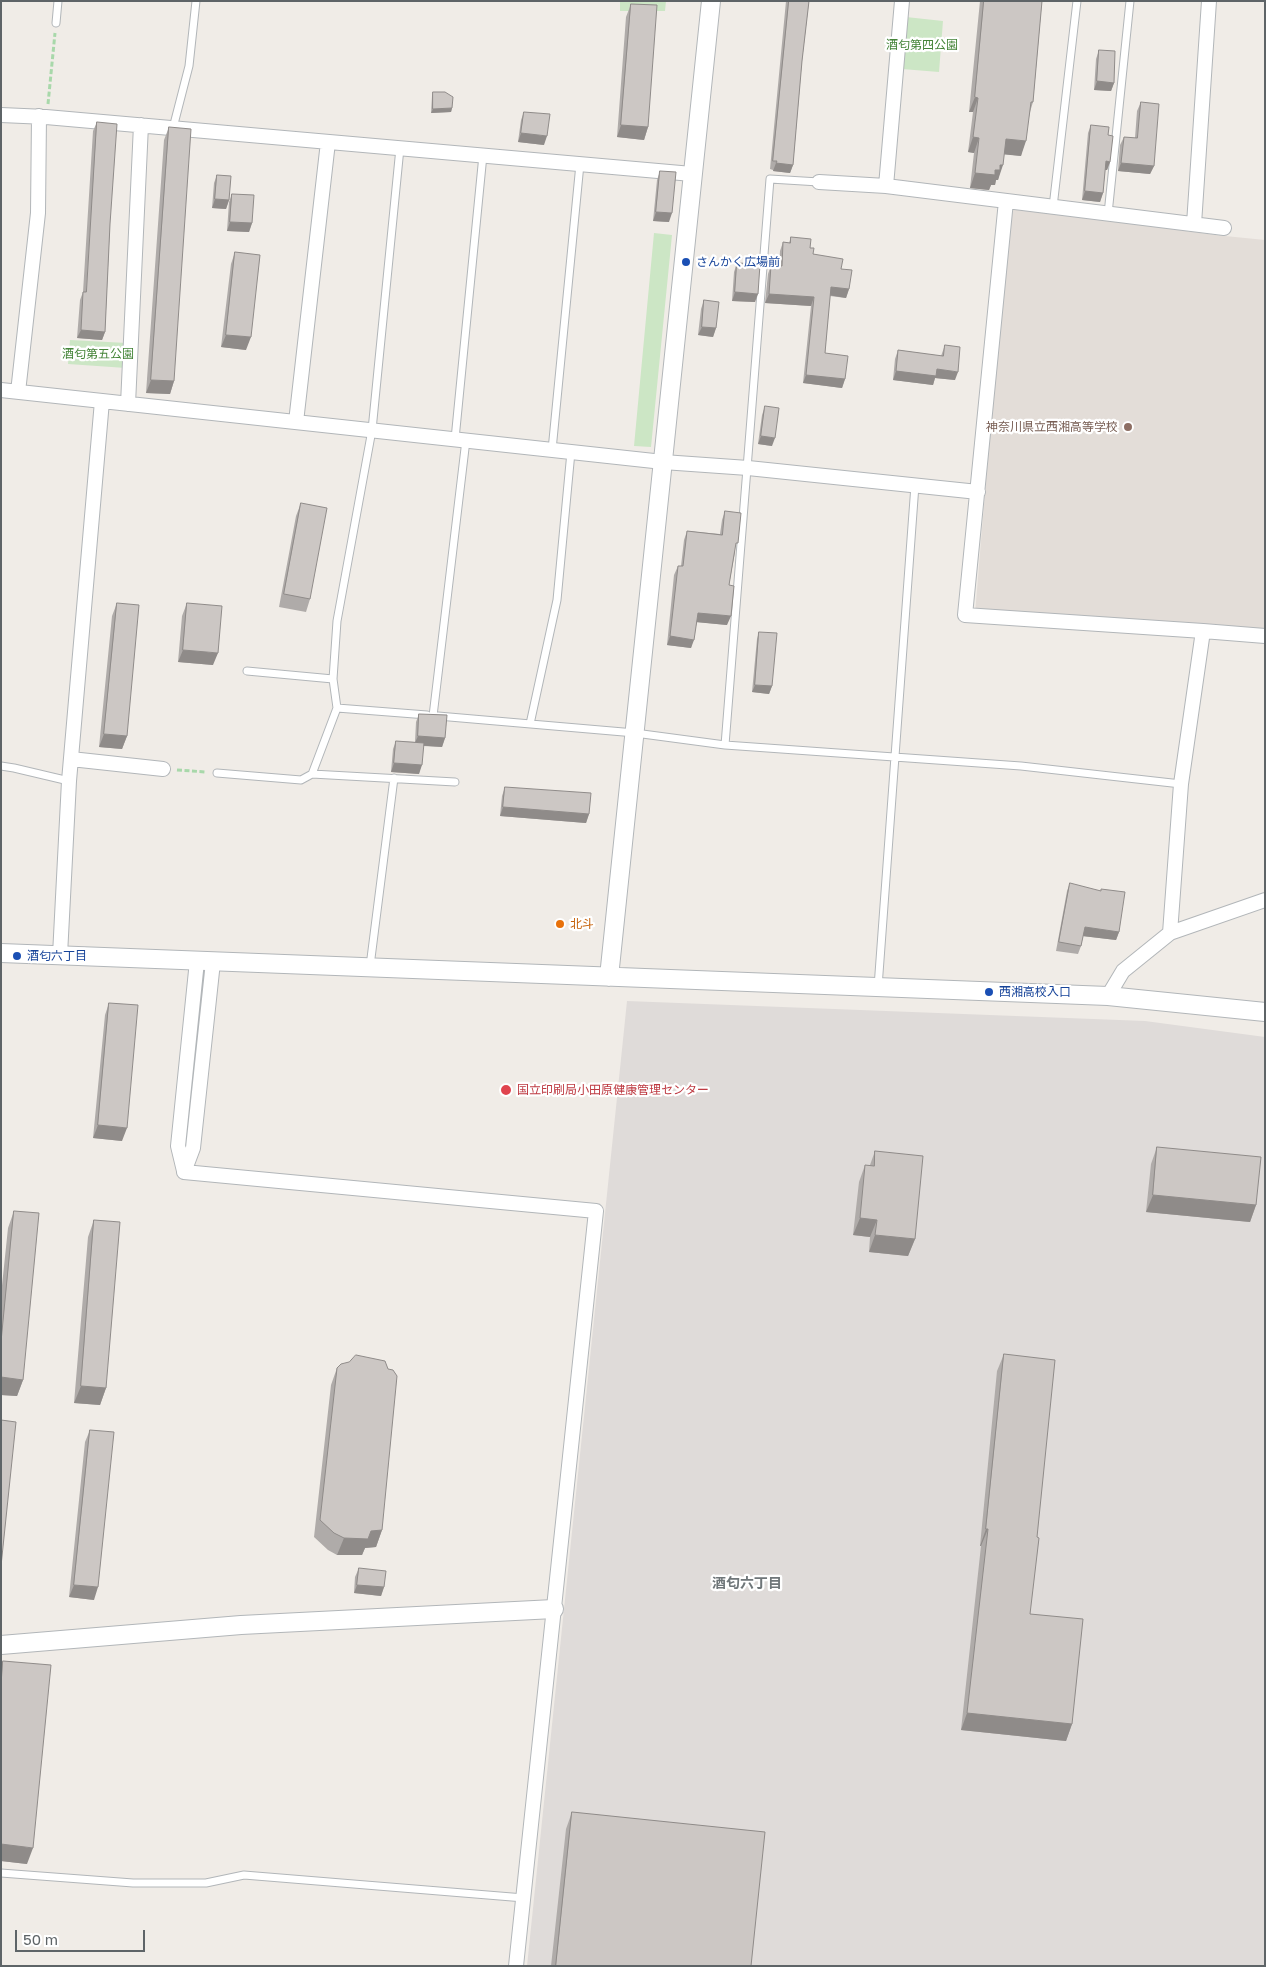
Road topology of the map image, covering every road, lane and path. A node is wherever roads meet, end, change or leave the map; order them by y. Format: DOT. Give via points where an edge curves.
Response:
graph roads {
  1 [pos="58,1"];
  2 [pos="196,1"];
  3 [pos="711,1"];
  4 [pos="902,1"];
  5 [pos="1077,1"];
  6 [pos="1130,1"];
  7 [pos="1209,1"];
  8 [pos="56,23"];
  9 [pos="1,115"];
  10 [pos="43,117"];
  11 [pos="141,125"];
  12 [pos="173,128"];
  13 [pos="328,142"];
  14 [pos="400,148"];
  15 [pos="483,156"];
  16 [pos="580,164"];
  17 [pos="692,174"];
  18 [pos="818,182"];
  19 [pos="886,186"];
  20 [pos="1006,201"];
  21 [pos="1053,207"];
  22 [pos="1108,214"];
  23 [pos="1194,224"];
  24 [pos="1224,228"];
  25 [pos="1,390"];
  26 [pos="18,392"];
  27 [pos="102,401"];
  28 [pos="128,404"];
  29 [pos="296,422"];
  30 [pos="372,430"];
  31 [pos="461,440"];
  32 [pos="552,450"];
  33 [pos="570,452"];
  34 [pos="663,462"];
  35 [pos="748,468"];
  36 [pos="915,485"];
  37 [pos="978,492"];
  38 [pos="1203,631"];
  39 [pos="1265,636"];
  40 [pos="247,671"];
  41 [pos="333,679"];
  42 [pos="337,708"];
  43 [pos="434,716"];
  44 [pos="530,724"];
  45 [pos="635,734"];
  46 [pos="725,745"];
  47 [pos="895,758"];
  48 [pos="71,759"];
  49 [pos="1,766"];
  50 [pos="163,768"];
  51 [pos="217,773"];
  52 [pos="312,774"];
  53 [pos="394,778"];
  54 [pos="68,781"];
  55 [pos="455,782"];
  56 [pos="1182,784"];
  57 [pos="1265,900"];
  58 [pos="1170,933"];
  59 [pos="1,953"];
  60 [pos="60,955"];
  61 [pos="205,962"];
  62 [pos="370,968"];
  63 [pos="609,977"];
  64 [pos="878,988"];
  65 [pos="1108,996"];
  66 [pos="1262,1008"];
  67 [pos="554,1609"];
  68 [pos="1,1644"];
  69 [pos="1,1873"];
  70 [pos="524,1898"];
  71 [pos="516,1966"];
  1 -- 8 [label="lane"];
  2 -- 12 [label="lane" via="189,66"];
  3 -- 17 [label="street"];
  4 -- 19 [label="street"];
  5 -- 21 [label="lane"];
  6 -- 22 [label="lane"];
  7 -- 23 [label="street"];
  8 -- 10 [label="path"];
  9 -- 10 [label="street"];
  10 -- 11 [label="street"];
  10 -- 26 [label="street" via="38,213"];
  11 -- 12 [label="street"];
  11 -- 28 [label="street"];
  12 -- 13 [label="street"];
  13 -- 14 [label="street"];
  13 -- 29 [label="street"];
  14 -- 15 [label="street"];
  14 -- 30 [label="lane"];
  15 -- 16 [label="street"];
  15 -- 31 [label="lane"];
  16 -- 17 [label="street"];
  16 -- 32 [label="lane"];
  17 -- 34 [label="street"];
  18 -- 19 [label="street"];
  18 -- 35 [label="lane" via="770,180"];
  19 -- 20 [label="street"];
  20 -- 21 [label="street"];
  20 -- 37 [label="street"];
  21 -- 22 [label="street"];
  22 -- 23 [label="street"];
  23 -- 24 [label="street"];
  25 -- 26 [label="street"];
  26 -- 27 [label="street"];
  27 -- 28 [label="street"];
  27 -- 48 [label="street"];
  28 -- 29 [label="street"];
  29 -- 30 [label="street"];
  30 -- 31 [label="street"];
  30 -- 41 [label="lane" via="337,621"];
  31 -- 32 [label="street"];
  31 -- 43 [label="lane"];
  32 -- 33 [label="street"];
  33 -- 34 [label="street"];
  33 -- 44 [label="lane" via="557,600"];
  34 -- 35 [label="street"];
  34 -- 45 [label="street"];
  35 -- 36 [label="street"];
  35 -- 46 [label="lane"];
  36 -- 37 [label="street"];
  36 -- 47 [label="lane"];
  37 -- 38 [label="street" via="965,615"];
  38 -- 39 [label="street"];
  38 -- 56 [label="street"];
  40 -- 41 [label="lane"];
  41 -- 42 [label="lane"];
  42 -- 43 [label="lane"];
  42 -- 52 [label="lane"];
  43 -- 44 [label="lane"];
  44 -- 45 [label="lane"];
  45 -- 46 [label="lane"];
  45 -- 63 [label="street"];
  46 -- 47 [label="lane"];
  47 -- 56 [label="lane" via="1021,766"];
  47 -- 64 [label="lane"];
  48 -- 50 [label="street"];
  48 -- 54 [label="street"];
  49 -- 54 [label="lane"];
  50 -- 51 [label="path"];
  51 -- 52 [label="lane" via="302,780"];
  52 -- 53 [label="lane"];
  53 -- 55 [label="lane"];
  53 -- 62 [label="lane"];
  54 -- 60 [label="street"];
  56 -- 58 [label="street"];
  57 -- 58 [label="street"];
  58 -- 65 [label="street" via="1123,971"];
  59 -- 60 [label="street"];
  60 -- 61 [label="street"];
  61 -- 62 [label="street"];
  61 -- 67 [label="street" via="178,1146 184,1172 596,1210"];
  62 -- 63 [label="street"];
  63 -- 64 [label="street"];
  64 -- 65 [label="street"];
  65 -- 66 [label="street"];
  67 -- 68 [label="street" via="241,1626"];
  67 -- 70 [label="street"];
  69 -- 70 [label="lane" via="133,1883 206,1883 244,1875"];
  70 -- 71 [label="street"];
}
